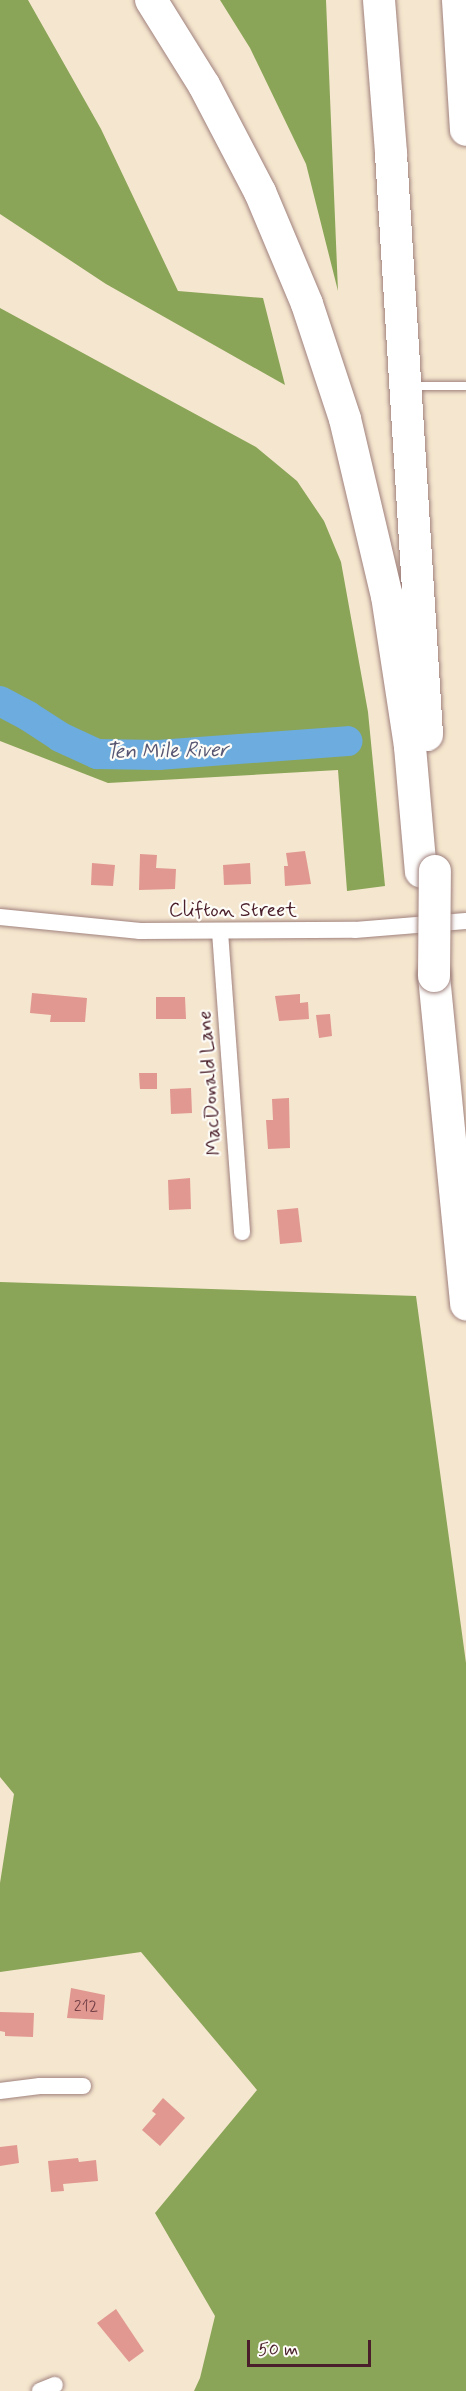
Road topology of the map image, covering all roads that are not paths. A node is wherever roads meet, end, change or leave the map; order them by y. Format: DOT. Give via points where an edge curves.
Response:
graph roads {
  1 [pos="151,0"];
  2 [pos="379,0"];
  3 [pos="459,4"];
  4 [pos="466,130"];
  5 [pos="406,386"];
  6 [pos="466,386"];
  7 [pos="428,871"];
  8 [pos="0,917"];
  9 [pos="466,921"];
  10 [pos="220,932"];
  11 [pos="242,1232"];
  12 [pos="466,1304"];
  13 [pos="83,2086"];
  14 [pos="0,2091"];
  1 -- 7 [label="highway" via="204,85 260,192 307,304 345,419 387,597"];
  2 -- 5 [label="highway"];
  3 -- 4 [label="highway"];
  5 -- 6 [label="lane"];
  5 -- 7 [label="highway"];
  7 -- 12 [label="highway, bridge" via="434,976"];
  8 -- 10 [label="street, Clifton Street" via="140,932"];
  9 -- 10 [label="street, Clifton Street" via="355,930"];
  10 -- 11 [label="street, MacDonald Lane"];
  13 -- 14 [label="street"];
}
